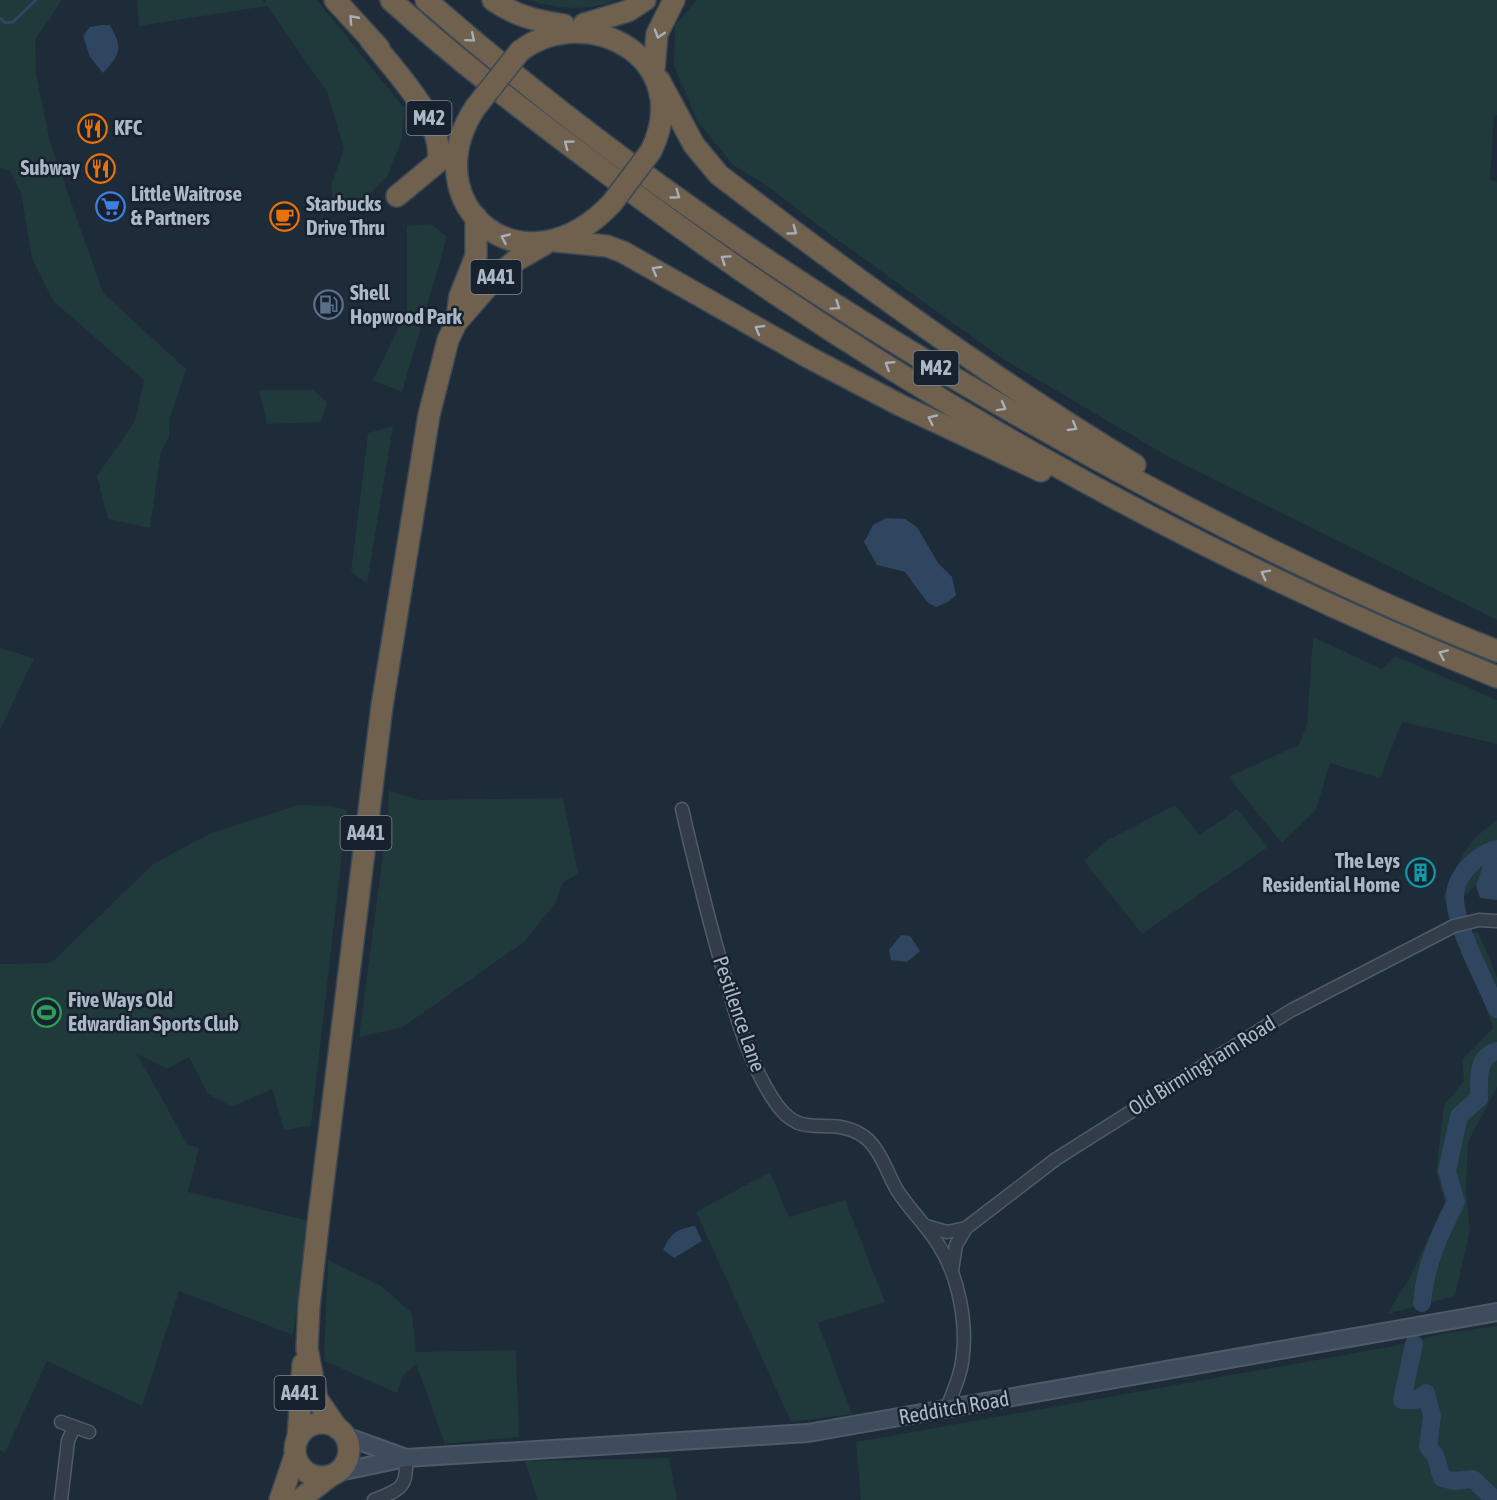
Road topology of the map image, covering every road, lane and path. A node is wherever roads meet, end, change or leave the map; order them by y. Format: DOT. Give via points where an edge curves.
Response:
graph roads {
  1 [pos="335,0"];
  2 [pos="391,0"];
  3 [pos="426,0"];
  4 [pos="493,0"];
  5 [pos="645,0"];
  6 [pos="674,0"];
  7 [pos="573,25"];
  8 [pos="370,39"];
  9 [pos="656,75"];
  10 [pos="457,149"];
  11 [pos="397,196"];
  12 [pos="476,217"];
  13 [pos="551,242"];
  14 [pos="456,323"];
  15 [pos="1120,501"];
  16 [pos="1247,539"];
  17 [pos="1497,651"];
  18 [pos="1497,677"];
  19 [pos="682,809"];
  20 [pos="1497,921"];
  21 [pos="926,1226"];
  22 [pos="966,1228"];
  23 [pos="952,1270"];
  24 [pos="1497,1312"];
  25 [pos="307,1349"];
  26 [pos="946,1410"];
  27 [pos="61,1422"];
  28 [pos="74,1427"];
  29 [pos="89,1432"];
  30 [pos="341,1432"];
  31 [pos="297,1447"];
  32 [pos="406,1458"];
  33 [pos="334,1474"];
  34 [pos="61,1500"];
  35 [pos="280,1500"];
  36 [pos="299,1500"];
  37 [pos="374,1500"];
  8 -- 1 [label="highway, M42, one-way"];
  15 -- 2 [label="highway, M42, one-way" via="924,387 699,241 547,128"];
  3 -- 16 [label="highway, M42, one-way" via="608,146 861,323 984,397"];
  4 -- 7 [label="highway" via="511,13 536,21"];
  5 -- 7 [label="highway" via="628,11"];
  6 -- 9 [label="highway, one-way" via="657,34"];
  7 -- 9 [label="highway" via="615,32 633,44"];
  7 -- 10 [label="highway, bridge" via="536,37 520,51 475,108"];
  8 -- 10 [label="highway, M42" via="438,108"];
  8 -- 11 [label="highway, M42" via="429,116 438,137 438,162"];
  9 -- 13 [label="highway, bridge" via="662,92 662,116 651,151 612,203 580,230"];
  9 -- 16 [label="highway, M42, one-way" via="694,145 719,175 938,338"];
  10 -- 12 [label="highway" via="459,182"];
  13 -- 12 [label="highway, one-way" via="529,245 511,241 491,231"];
  12 -- 14 [label="highway, A441" via="477,256 460,296"];
  13 -- 14 [label="highway, A441" via="515,261 496,277"];
  15 -- 13 [label="highway, M42, one-way" via="1056,478 900,405 623,252 600,245"];
  14 -- 25 [label="highway, A441" via="429,415 382,706 317,1227"];
  18 -- 15 [label="highway, M42, one-way" via="1317,600"];
  16 -- 17 [label="highway, M42" via="1412,617"];
  19 -- 21 [label="street, Pestilence Lane" via="734,1007 746,1044 771,1096 787,1118 796,1123 863,1135 899,1193"];
  20 -- 22 [label="street, Old Birmingham Road" via="1468,921 1454,926 1290,1011 1056,1159"];
  21 -- 22 [label="street" via="947,1232"];
  21 -- 23 [label="street, Pestilence Lane"];
  22 -- 23 [label="street, Old Birmingham Road" via="956,1245"];
  23 -- 26 [label="street" via="964,1348 962,1366"];
  24 -- 26 [label="main road, Redditch Road"];
  25 -- 30 [label="highway, A441" via="317,1399"];
  25 -- 31 [label="highway, A441" via="301,1371"];
  26 -- 32 [label="main road, Redditch Road" via="808,1433"];
  27 -- 28 [label="street"];
  28 -- 29 [label="street"];
  28 -- 34 [label="street" via="68,1441"];
  30 -- 31 [label="highway" via="328,1424 317,1424 304,1430"];
  30 -- 32 [label="main road, Redditch Road"];
  30 -- 33 [label="highway" via="350,1449 346,1463"];
  31 -- 33 [label="highway" via="307,1473 319,1477"];
  31 -- 35 [label="highway, A441"];
  32 -- 33 [label="main road, Redditch Road"];
  32 -- 37 [label="street" via="407,1479 399,1489"];
  33 -- 36 [label="highway, Redditch Road"];
}
